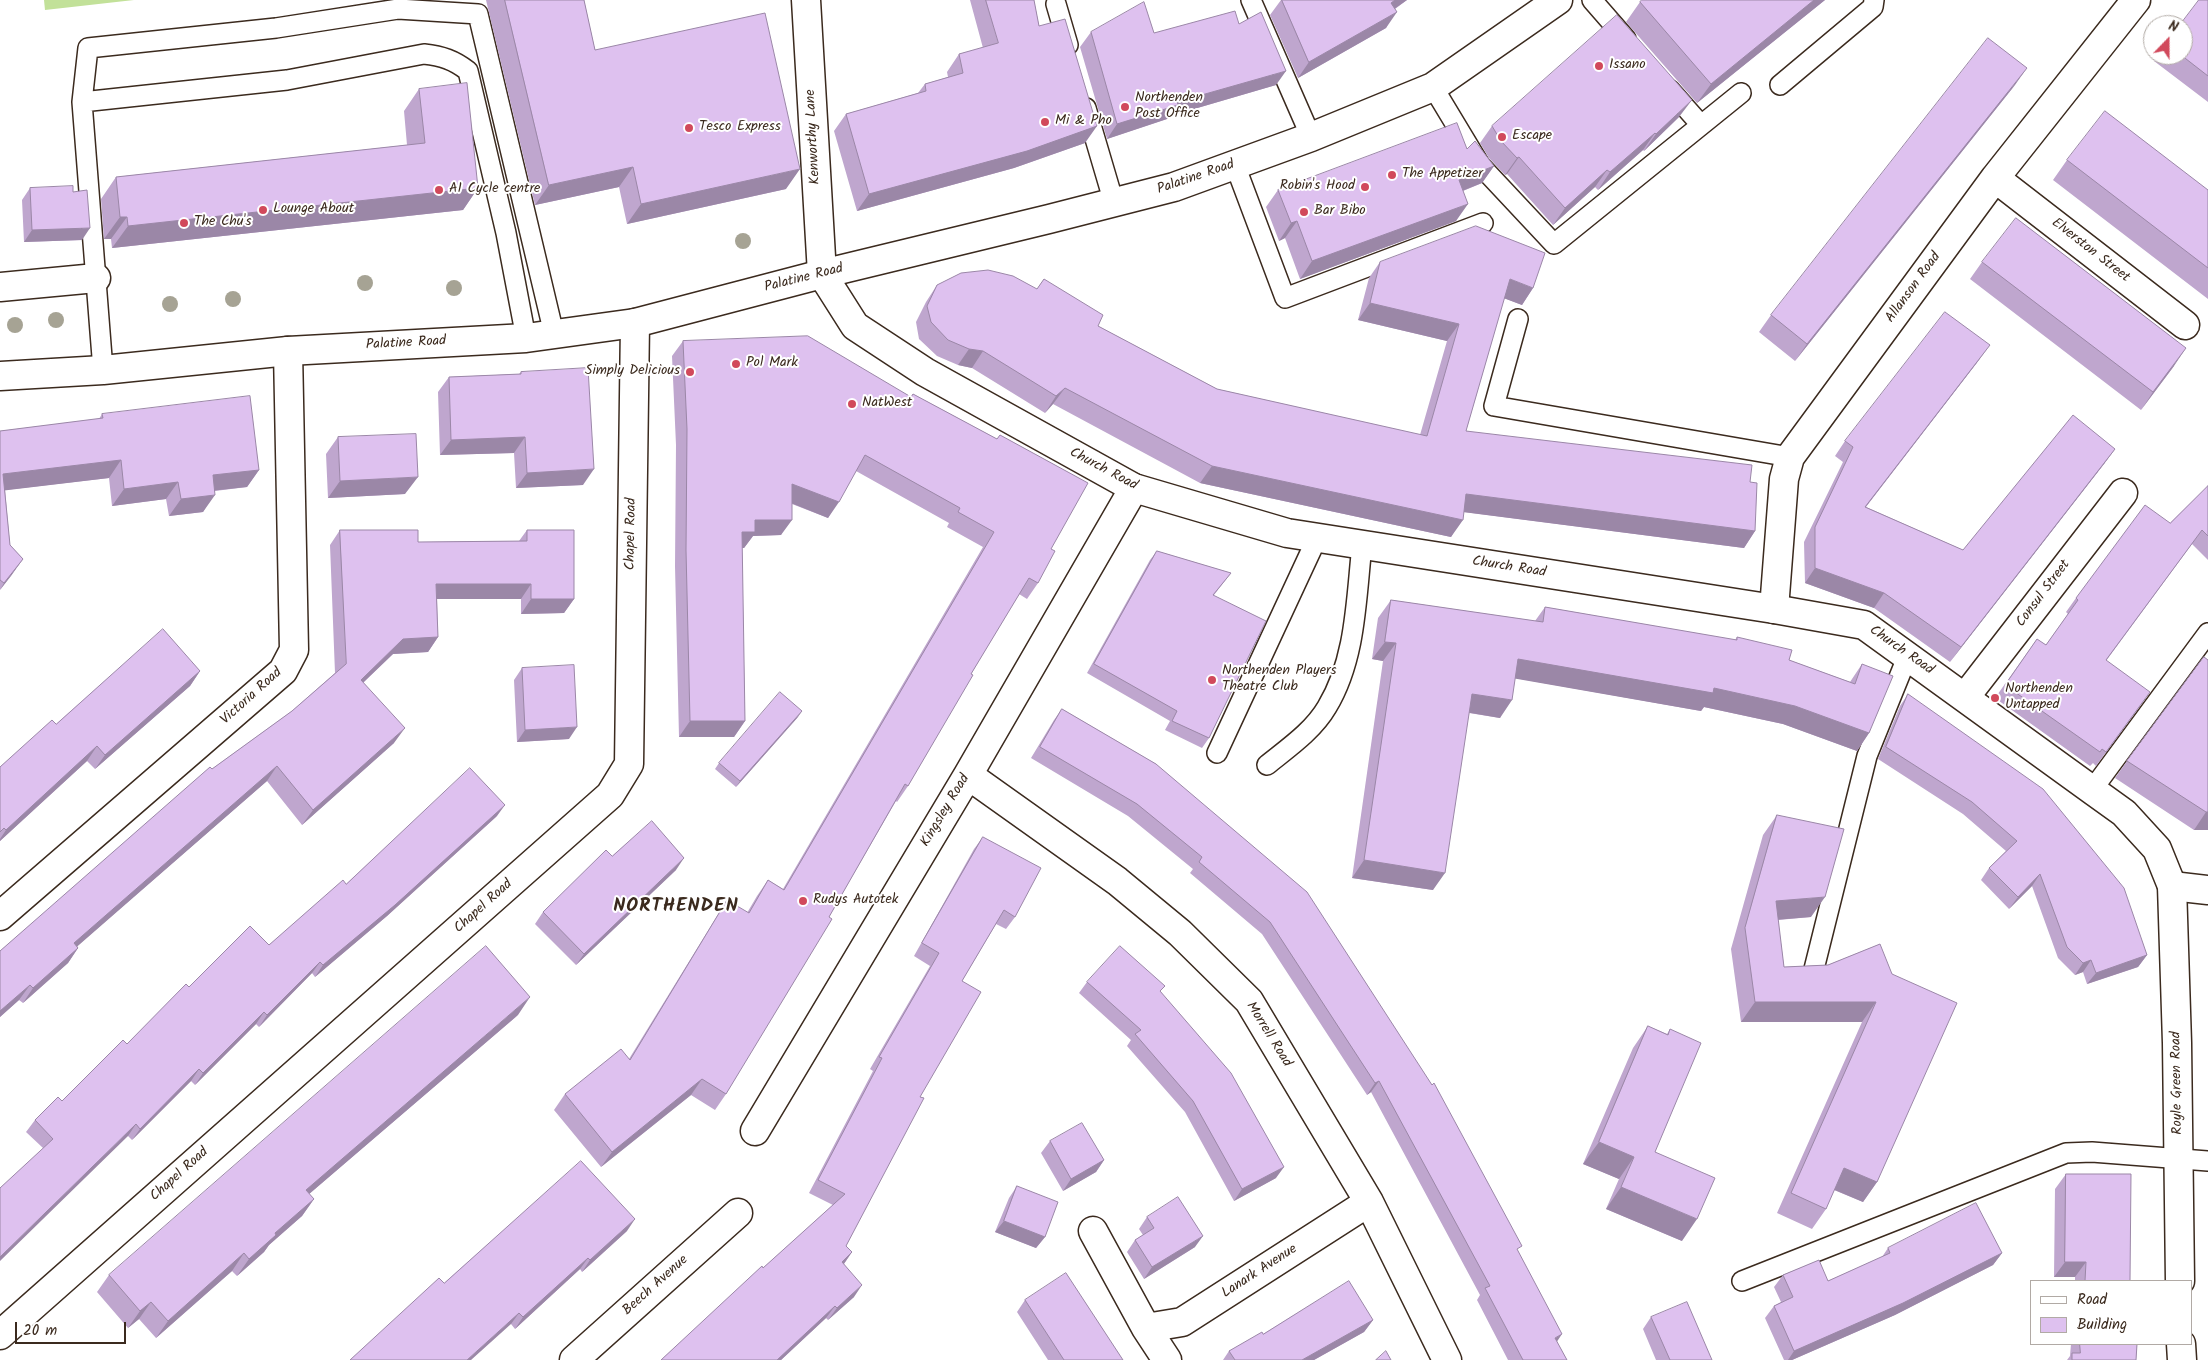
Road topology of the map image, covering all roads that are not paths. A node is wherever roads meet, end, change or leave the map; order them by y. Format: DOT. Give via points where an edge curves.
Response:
graph roads {
  1 [pos="806,0"];
  2 [pos="1251,0"];
  3 [pos="1558,0"];
  4 [pos="1592,0"];
  5 [pos="1874,0"];
  6 [pos="2136,0"];
  7 [pos="1056,4"];
  8 [pos="1532,8"];
  9 [pos="1637,52"];
  10 [pos="1073,61"];
  11 [pos="1656,74"];
  12 [pos="1780,85"];
  13 [pos="1433,87"];
  14 [pos="1081,89"];
  15 [pos="1741,92"];
  16 [pos="82,102"];
  17 [pos="1700,126"];
  18 [pos="1311,137"];
  19 [pos="1235,165"];
  20 [pos="1995,178"];
  21 [pos="1114,203"];
  22 [pos="1483,223"];
  23 [pos="822,274"];
  24 [pos="96,278"];
  25 [pos="0,286"];
  26 [pos="1518,319"];
  27 [pos="635,323"];
  28 [pos="2185,325"];
  29 [pos="554,334"];
  30 [pos="526,338"];
  31 [pos="288,351"];
  32 [pos="103,370"];
  33 [pos="0,376"];
  34 [pos="1790,457"];
  35 [pos="1134,488"];
  36 [pos="2123,493"];
  37 [pos="1317,538"];
  38 [pos="1362,545"];
  39 [pos="1774,609"];
  40 [pos="2208,633"];
  41 [pos="1908,655"];
  42 [pos="1966,696"];
  43 [pos="1217,753"];
  44 [pos="1268,765"];
  45 [pos="968,775"];
  46 [pos="2092,790"];
  47 [pos="2172,886"];
  48 [pos="2208,890"];
  49 [pos="0,916"];
  50 [pos="1814,969"];
  51 [pos="755,1131"];
  52 [pos="2179,1158"];
  53 [pos="2208,1161"];
  54 [pos="1369,1202"];
  55 [pos="738,1213"];
  56 [pos="1092,1231"];
  57 [pos="2180,1280"];
  58 [pos="1742,1281"];
  59 [pos="1146,1328"];
  60 [pos="0,1335"];
  61 [pos="2181,1345"];
  62 [pos="574,1360"];
  63 [pos="1167,1360"];
  64 [pos="1447,1360"];
  65 [pos="2182,1360"];
  1 -- 23 [label="street, Kenworthy Lane"];
  2 -- 18 [label="lane"];
  3 -- 8 [label="street, Palatine Road"];
  4 -- 9 [label="lane"];
  5 -- 12 [label="lane" via="1873,7"];
  6 -- 20 [label="street, Allanson Road"];
  7 -- 10 [label="lane"];
  8 -- 13 [label="street, Palatine Road"];
  11 -- 17 [label="lane"];
  13 -- 17 [label="lane" via="1480,165 1554,244"];
  13 -- 18 [label="street, Palatine Road"];
  14 -- 21 [label="lane"];
  15 -- 17 [label="lane"];
  16 -- 24 [label="lane"];
  16 -- 29 [label="lane" via="88,48 276,28 398,9 478,14"];
  16 -- 30 [label="lane" via="287,80 408,55 440,55 455,62 468,71 506,233"];
  18 -- 19 [label="street, Palatine Road"];
  19 -- 21 [label="street, Palatine Road" via="1174,187"];
  19 -- 22 [label="lane" via="1285,298"];
  20 -- 28 [label="street, Elverston Street"];
  20 -- 34 [label="street, Allanson Road"];
  21 -- 23 [label="street, Palatine Road"];
  23 -- 27 [label="street, Palatine Road"];
  23 -- 35 [label="street, Church Road" via="855,326 925,372"];
  24 -- 25 [label="street"];
  24 -- 32 [label="lane"];
  26 -- 34 [label="lane" via="1494,406"];
  27 -- 29 [label="street, Palatine Road"];
  27 -- 60 [label="street, Chapel Road" via="629,764 610,795"];
  29 -- 30 [label="street, Palatine Road"];
  30 -- 31 [label="street, Palatine Road"];
  31 -- 32 [label="street, Palatine Road"];
  31 -- 49 [label="street, Victoria Road" via="294,650 283,671"];
  32 -- 33 [label="street, Palatine Road"];
  34 -- 39 [label="street, Allanson Road" via="1784,479"];
  35 -- 37 [label="street, Church Road" via="1287,533"];
  35 -- 45 [label="street, Kingsley Road"];
  36 -- 42 [label="street, Consul Street"];
  37 -- 38 [label="street, Church Road"];
  37 -- 43 [label="lane"];
  38 -- 39 [label="street, Church Road"];
  38 -- 44 [label="lane" via="1352,640 1344,675 1322,714 1307,732"];
  39 -- 41 [label="street, Church Road" via="1864,625"];
  40 -- 46 [label="lane"];
  41 -- 42 [label="street, Church Road"];
  41 -- 50 [label="lane" via="1867,756"];
  42 -- 46 [label="street, Church Road"];
  45 -- 51 [label="street, Kingsley Road"];
  45 -- 54 [label="street, Morrell Road" via="1116,881 1180,933 1248,1001"];
  46 -- 47 [label="street, Church Road" via="2124,813 2157,849"];
  47 -- 48 [label="street"];
  47 -- 52 [label="street, Royle Green Road"];
  52 -- 53 [label="lane"];
  52 -- 57 [label="street, Royle Green Road"];
  52 -- 58 [label="lane" via="2092,1152 2066,1154"];
  54 -- 59 [label="street, Lanark Avenue" via="1182,1322"];
  54 -- 64 [label="street, Morrell Road"];
  55 -- 62 [label="street, Beech Avenue"];
  56 -- 59 [label="street"];
  59 -- 63 [label="street"];
  61 -- 65 [label="street"];
}
